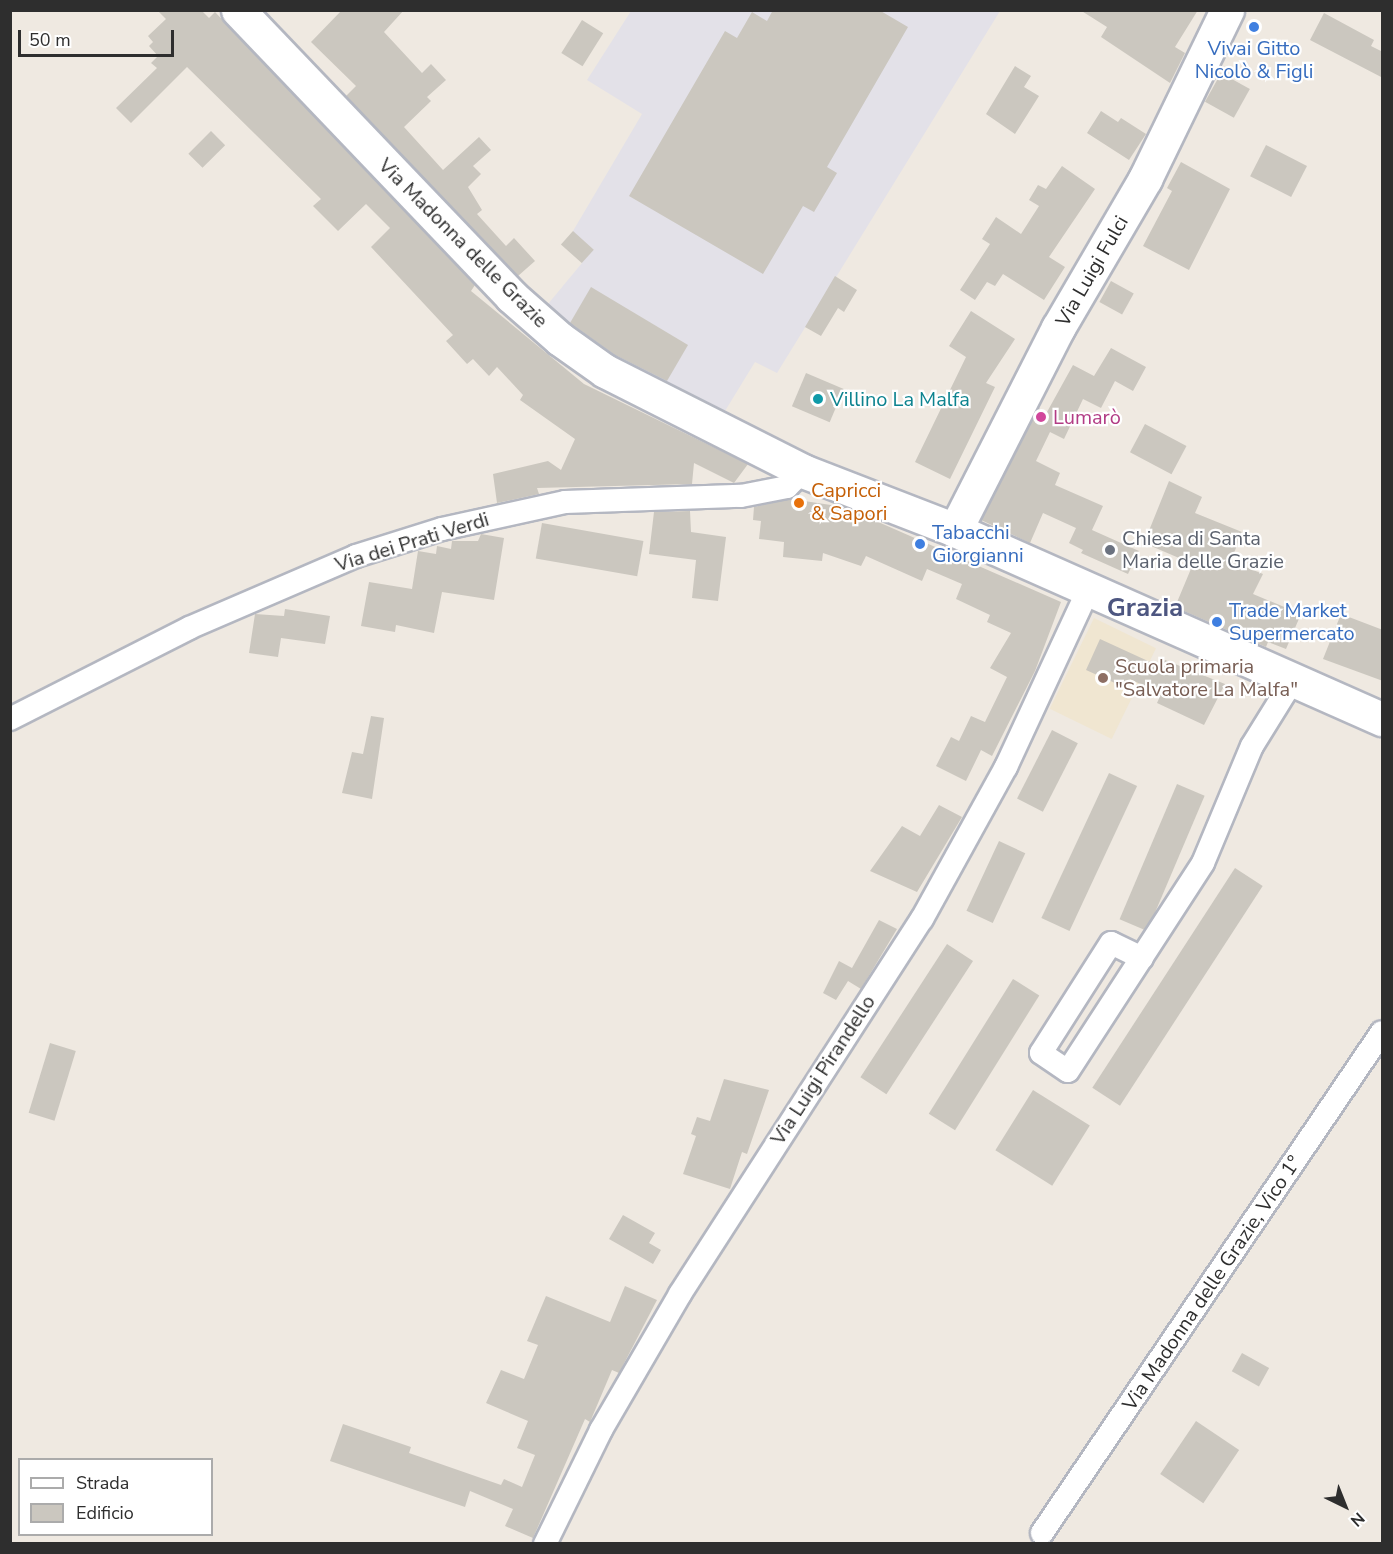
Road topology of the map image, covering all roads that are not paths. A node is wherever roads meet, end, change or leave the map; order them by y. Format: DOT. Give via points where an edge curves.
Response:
graph roads {
  1 [pos="238,10"];
  2 [pos="1227,10"];
  3 [pos="803,471"];
  4 [pos="955,530"];
  5 [pos="1088,590"];
  6 [pos="1293,680"];
  7 [pos="10,719"];
  8 [pos="1383,719"];
  9 [pos="1142,958"];
  10 [pos="1383,1032"];
  11 [pos="1042,1533"];
  12 [pos="545,1544"];
  1 -- 3 [label="main road, Via Madonna delle Grazie" via="511,296 560,339 653,398"];
  2 -- 4 [label="main road, Via Luigi Fulci" via="1145,179 1058,328"];
  3 -- 4 [label="main road, Via Madonna delle Grazie"];
  3 -- 7 [label="street, Via dei Prati Verdi" via="787,487 741,496 565,502 442,529 356,556 189,628"];
  4 -- 5 [label="main road, Via Madonna delle Grazie"];
  5 -- 6 [label="main road, Via Madonna delle Grazie"];
  5 -- 12 [label="street, Via Luigi Pirandello" via="1006,767 922,919 680,1294 601,1430"];
  6 -- 8 [label="main road, Via Madonna delle Grazie"];
  6 -- 9 [label="street" via="1252,746 1203,863"];
  9 -- 9 [label="street" via="1068,1071 1041,1053 1112,943"];
  10 -- 11 [label="street, Via Madonna delle Grazie, Vico 1°"];
}
